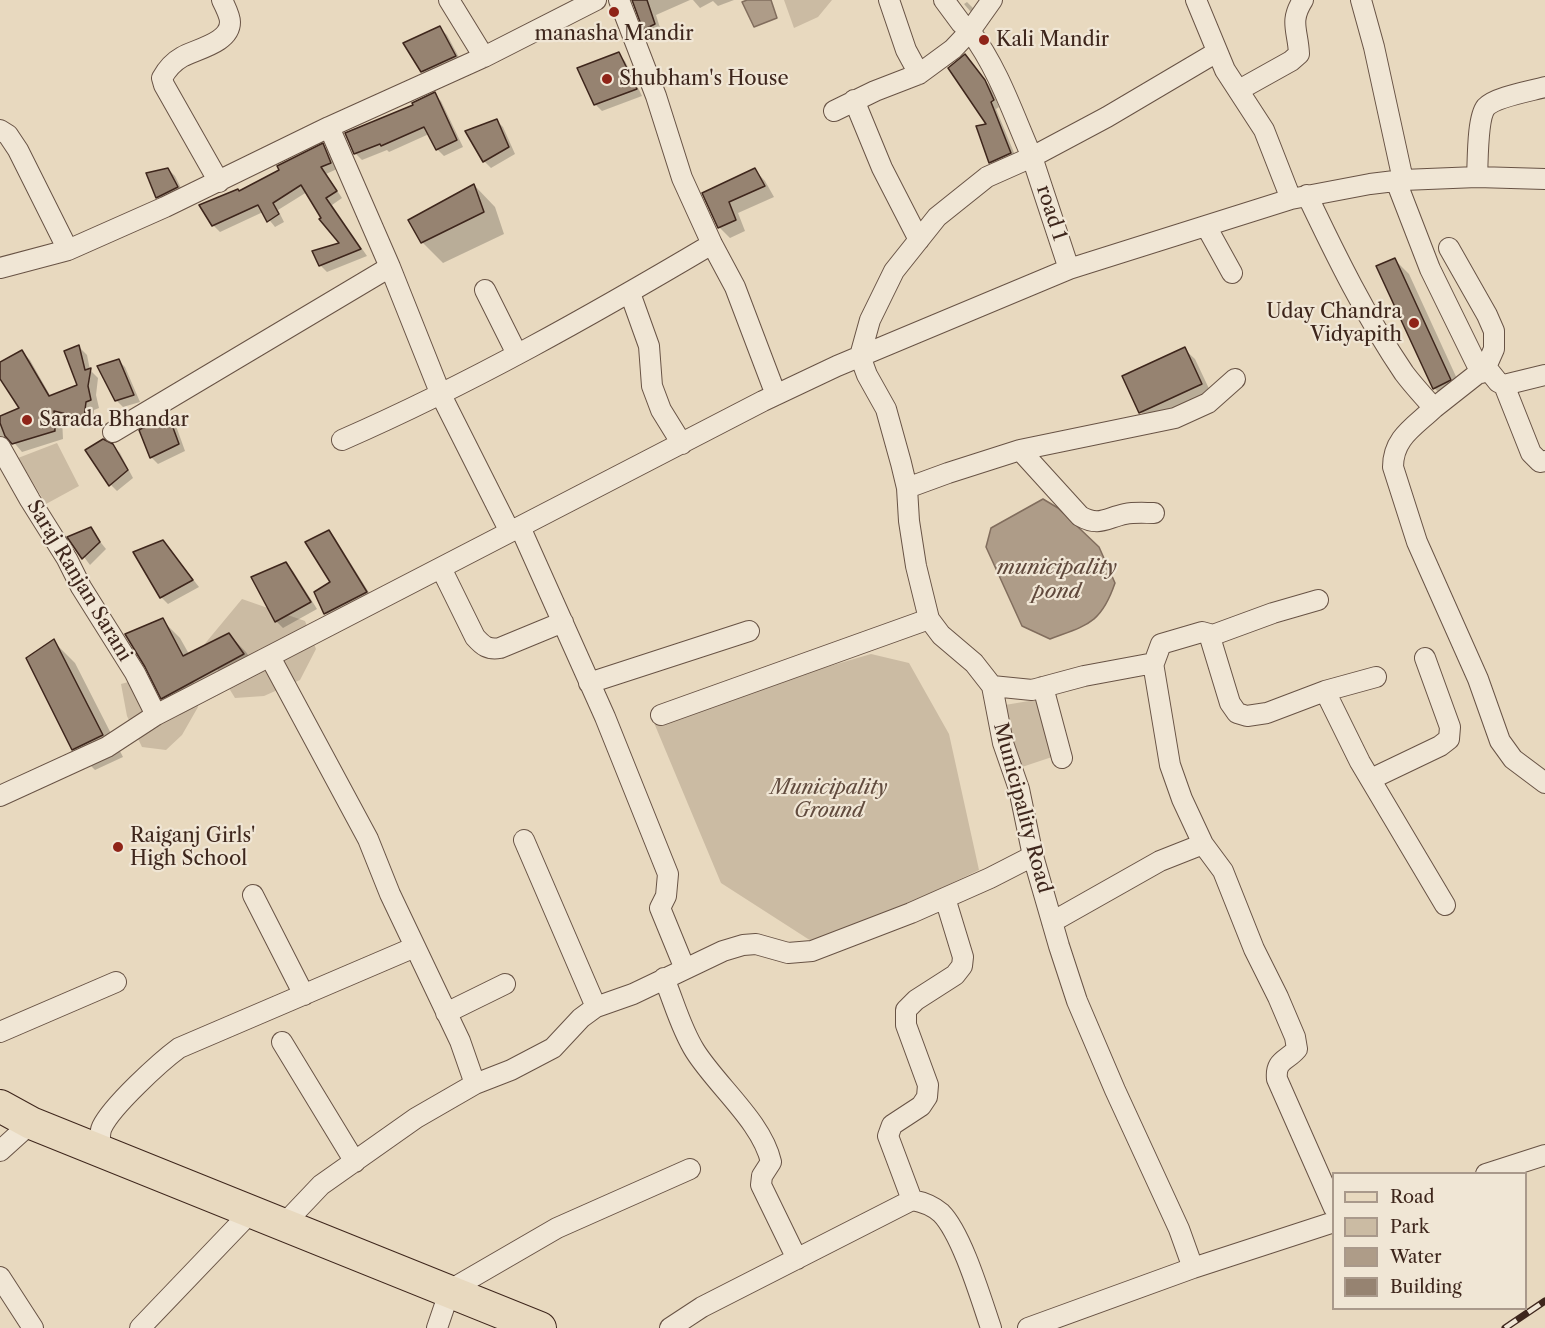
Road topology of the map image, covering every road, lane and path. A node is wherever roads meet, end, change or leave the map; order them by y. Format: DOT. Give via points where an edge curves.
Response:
graph roads {
  1 [pos="222,0"];
  2 [pos="449,0"];
  3 [pos="596,0"];
  4 [pos="619,0"];
  5 [pos="889,0"];
  6 [pos="944,0"];
  7 [pos="992,0"];
  8 [pos="1196,0"];
  9 [pos="1303,0"];
  10 [pos="1361,0"];
  11 [pos="970,32"];
  12 [pos="1216,52"];
  13 [pos="484,57"];
  14 [pos="919,74"];
  15 [pos="1545,87"];
  16 [pos="1239,90"];
  17 [pos="854,100"];
  18 [pos="834,111"];
  19 [pos="329,128"];
  20 [pos="0,130"];
  21 [pos="1032,157"];
  22 [pos="1477,177"];
  23 [pos="1545,179"];
  24 [pos="1400,180"];
  25 [pos="219,182"];
  26 [pos="1299,197"];
  27 [pos="1206,226"];
  28 [pos="919,240"];
  29 [pos="712,244"];
  30 [pos="1449,248"];
  31 [pos="68,250"];
  32 [pos="390,267"];
  33 [pos="0,268"];
  34 [pos="1069,269"];
  35 [pos="1232,273"];
  36 [pos="485,290"];
  37 [pos="630,293"];
  38 [pos="516,354"];
  39 [pos="860,356"];
  40 [pos="1484,370"];
  41 [pos="1545,375"];
  42 [pos="1235,379"];
  43 [pos="1504,385"];
  44 [pos="441,395"];
  45 [pos="777,395"];
  46 [pos="1434,408"];
  47 [pos="113,432"];
  48 [pos="342,440"];
  49 [pos="682,444"];
  50 [pos="0,447"];
  51 [pos="1020,450"];
  52 [pos="1545,461"];
  53 [pos="907,488"];
  54 [pos="1154,513"];
  55 [pos="515,530"];
  56 [pos="441,568"];
  57 [pos="1318,600"];
  58 [pos="929,619"];
  59 [pos="563,622"];
  60 [pos="749,631"];
  61 [pos="1209,634"];
  62 [pos="270,657"];
  63 [pos="1425,658"];
  64 [pos="1153,663"];
  65 [pos="1376,677"];
  66 [pos="589,683"];
  67 [pos="992,686"];
  68 [pos="1043,687"];
  69 [pos="1325,691"];
  70 [pos="661,715"];
  71 [pos="156,716"];
  72 [pos="1062,758"];
  73 [pos="1371,779"];
  74 [pos="1545,783"];
  75 [pos="0,796"];
  76 [pos="524,840"];
  77 [pos="1203,844"];
  78 [pos="1033,856"];
  79 [pos="253,895"];
  80 [pos="945,898"];
  81 [pos="1445,905"];
  82 [pos="1052,922"];
  83 [pos="415,947"];
  84 [pos="685,969"];
  85 [pos="664,978"];
  86 [pos="116,982"];
  87 [pos="505,984"];
  88 [pos="304,995"];
  89 [pos="596,1007"];
  90 [pos="446,1013"];
  91 [pos="0,1032"];
  92 [pos="282,1042"];
  93 [pos="475,1084"];
  94 [pos="0,1106"];
  95 [pos="31,1123"];
  96 [pos="100,1150"];
  97 [pos="0,1151"];
  98 [pos="1545,1155"];
  99 [pos="355,1162"];
  100 [pos="690,1169"];
  101 [pos="1489,1172"];
  102 [pos="912,1200"];
  103 [pos="1332,1203"];
  104 [pos="252,1211"];
  105 [pos="1332,1223"];
  106 [pos="284,1224"];
  107 [pos="797,1259"];
  108 [pos="1193,1268"];
  109 [pos="0,1277"];
  110 [pos="450,1290"];
  111 [pos="33,1328"];
  112 [pos="140,1328"];
  113 [pos="437,1328"];
  114 [pos="540,1328"];
  115 [pos="670,1328"];
  116 [pos="991,1328"];
  117 [pos="1028,1328"];
  1 -- 25 [label="street" via="230,21 223,37 180,58 162,78"];
  2 -- 13 [label="street"];
  3 -- 13 [label="street"];
  4 -- 29 [label="street" via="682,178"];
  5 -- 14 [label="street"];
  6 -- 11 [label="street, road 1"];
  7 -- 11 [label="street"];
  8 -- 12 [label="street"];
  9 -- 16 [label="street" via="1294,24 1299,54"];
  10 -- 24 [label="street"];
  11 -- 14 [label="street" via="953,50"];
  11 -- 21 [label="street, road 1" via="996,72"];
  12 -- 16 [label="street"];
  12 -- 21 [label="street"];
  13 -- 19 [label="street"];
  14 -- 17 [label="street"];
  15 -- 22 [label="street" via="1486,107 1481,116"];
  16 -- 26 [label="street"];
  17 -- 18 [label="street"];
  17 -- 28 [label="street" via="882,168"];
  19 -- 25 [label="street"];
  19 -- 32 [label="street"];
  20 -- 31 [label="street" via="18,150"];
  21 -- 28 [label="street" via="968,190 937,217"];
  21 -- 34 [label="street, road 1"];
  22 -- 23 [label="street"];
  22 -- 24 [label="street"];
  24 -- 26 [label="street"];
  24 -- 40 [label="street" via="1430,269"];
  25 -- 31 [label="street"];
  26 -- 27 [label="street"];
  26 -- 46 [label="street" via="1404,374"];
  27 -- 34 [label="street"];
  27 -- 35 [label="street"];
  28 -- 39 [label="street" via="884,290"];
  29 -- 37 [label="street"];
  29 -- 45 [label="street" via="735,287"];
  30 -- 40 [label="street" via="1494,331 1494,349"];
  31 -- 33 [label="street"];
  32 -- 44 [label="street"];
  32 -- 47 [label="street"];
  34 -- 39 [label="street"];
  36 -- 38 [label="street"];
  37 -- 38 [label="street"];
  37 -- 49 [label="street" via="649,346 652,386 661,410"];
  38 -- 44 [label="street"];
  39 -- 45 [label="street"];
  39 -- 53 [label="street, Municipality Road" via="886,409"];
  40 -- 43 [label="street"];
  40 -- 46 [label="street"];
  41 -- 43 [label="street"];
  42 -- 51 [label="street" via="1208,403 1175,418"];
  43 -- 52 [label="street" via="1531,453 1540,462"];
  44 -- 48 [label="street"];
  44 -- 55 [label="street"];
  45 -- 49 [label="street"];
  46 -- 74 [label="street" via="1396,445 1394,467 1417,542 1480,684 1500,741 1513,759"];
  49 -- 55 [label="street"];
  50 -- 71 [label="street, Saraj Ranjan Sarani" via="135,673"];
  51 -- 53 [label="street"];
  51 -- 54 [label="street" via="1090,522 1125,514"];
  53 -- 58 [label="street, Municipality Road" via="912,545"];
  55 -- 56 [label="street"];
  55 -- 59 [label="street"];
  56 -- 59 [label="street" via="476,637 491,650"];
  56 -- 62 [label="street"];
  57 -- 61 [label="street"];
  58 -- 67 [label="street, Municipality Road"];
  58 -- 70 [label="street"];
  59 -- 66 [label="street"];
  60 -- 66 [label="street"];
  61 -- 64 [label="street" via="1202,632 1161,644"];
  61 -- 69 [label="street" via="1230,703 1237,713 1267,713"];
  62 -- 71 [label="street"];
  62 -- 83 [label="street" via="368,839"];
  63 -- 73 [label="street" via="1450,727 1449,739"];
  64 -- 68 [label="street"];
  64 -- 77 [label="street" via="1170,765"];
  65 -- 69 [label="street"];
  66 -- 84 [label="street" via="668,874 666,896 660,908"];
  67 -- 68 [label="street" via="1032,690"];
  67 -- 78 [label="street, Municipality Road"];
  68 -- 72 [label="street"];
  69 -- 73 [label="street"];
  71 -- 75 [label="street" via="107,747"];
  73 -- 81 [label="street"];
  76 -- 89 [label="street"];
  77 -- 82 [label="street" via="1160,861"];
  77 -- 103 [label="street" via="1223,871 1295,1037 1297,1048 1276,1069 1277,1079"];
  78 -- 80 [label="street"];
  78 -- 82 [label="street, Municipality Road"];
  79 -- 88 [label="street"];
  80 -- 84 [label="street" via="812,951 788,953 756,944 743,945"];
  80 -- 102 [label="street" via="963,957 962,966 906,1010 906,1025 928,1085 927,1097 921,1106 892,1125 888,1136"];
  82 -- 108 [label="street, Municipality Road" via="1077,1001"];
  83 -- 88 [label="street"];
  83 -- 90 [label="street"];
  84 -- 85 [label="street"];
  85 -- 89 [label="street"];
  85 -- 107 [label="street" via="696,1052 763,1140 771,1162 761,1185"];
  86 -- 91 [label="street"];
  87 -- 90 [label="street"];
  88 -- 96 [label="street" via="179,1048 161,1061 111,1112 101,1128"];
  89 -- 93 [label="street" via="553,1048"];
  90 -- 93 [label="street"];
  92 -- 99 [label="street"];
  93 -- 99 [label="street" via="416,1118"];
  94 -- 95 [label="main road"];
  95 -- 96 [label="main road"];
  95 -- 97 [label="street"];
  96 -- 104 [label="main road"];
  98 -- 101 [label="street"];
  99 -- 106 [label="street" via="321,1185"];
  100 -- 110 [label="street" via="557,1228"];
  102 -- 107 [label="street"];
  102 -- 116 [label="street" via="927,1203 952,1229"];
  104 -- 106 [label="main road"];
  104 -- 112 [label="street"];
  105 -- 108 [label="street"];
  106 -- 110 [label="main road"];
  107 -- 115 [label="street" via="702,1307"];
  108 -- 117 [label="street"];
  109 -- 111 [label="street"];
  110 -- 113 [label="street"];
  110 -- 114 [label="main road"];
}
